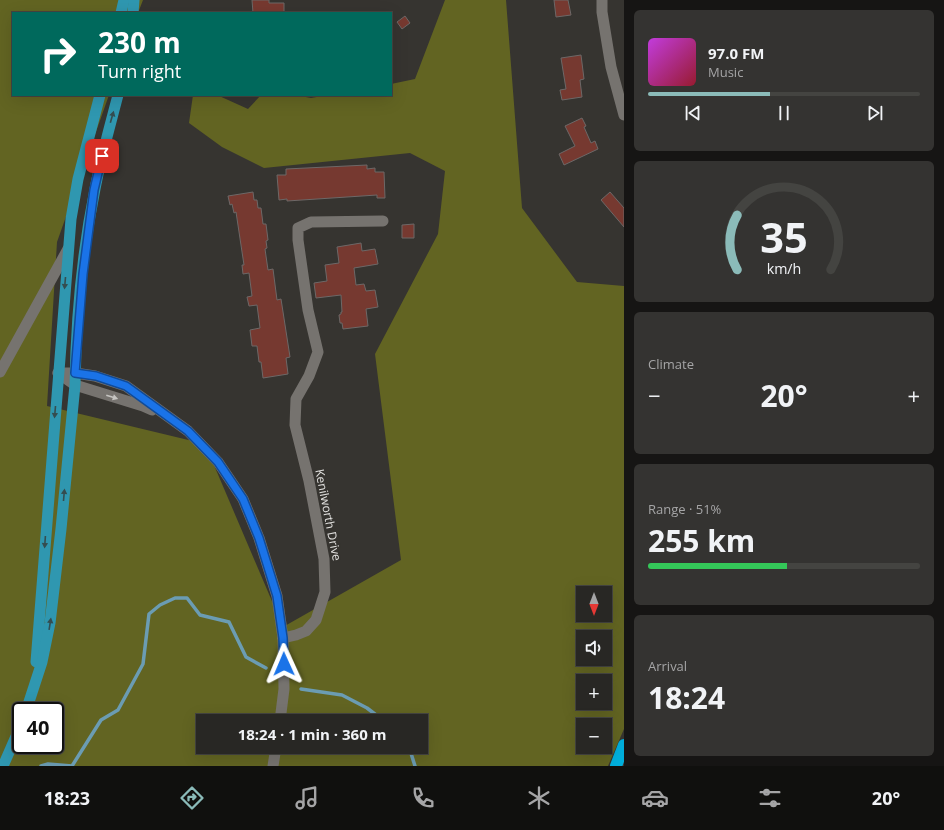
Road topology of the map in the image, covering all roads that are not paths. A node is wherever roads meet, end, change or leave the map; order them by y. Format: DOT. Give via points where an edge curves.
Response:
graph roads {
  1 [pos="124,0"];
  2 [pos="134,0"];
  3 [pos="602,0"];
  4 [pos="121,12"];
  5 [pos="133,12"];
  6 [pos="100,96"];
  7 [pos="118,96"];
  8 [pos="624,115"];
  9 [pos="383,221"];
  10 [pos="68,249"];
  11 [pos="0,372"];
  12 [pos="58,373"];
  13 [pos="75,373"];
  14 [pos="75,386"];
  15 [pos="176,422"];
  16 [pos="283,638"];
  17 [pos="33,689"];
  18 [pos="29,702"];
  19 [pos="281,714"];
  20 [pos="624,745"];
  21 [pos="12,746"];
  22 [pos="275,754"];
  23 [pos="3,766"];
  24 [pos="273,766"];
  25 [pos="616,766"];
  1 -- 4 [label="main road"];
  2 -- 5 [label="main road"];
  3 -- 8 [label="street" via="611,68"];
  6 -- 10 [label="main road" via="73,202"];
  13 -- 7 [label="main road, one-way" via="89,223 99,169"];
  9 -- 16 [label="street, Kenilworth Drive" via="311,222 298,228 308,310 318,352 309,376 296,399 295,425 324,559 325,592 316,620 306,631"];
  10 -- 11 [label="street"];
  10 -- 12 [label="main road, one-way"];
  12 -- 13 [label="street"];
  12 -- 14 [label="street"];
  12 -- 17 [label="main road, one-way" via="41,614"];
  13 -- 14 [label="main road"];
  13 -- 15 [label="street" via="96,376 126,386"];
  14 -- 15 [label="street, one-way" via="143,406"];
  17 -- 14 [label="main road, one-way" via="50,623"];
  15 -- 16 [label="street" via="218,462 243,499 259,538 277,596"];
  16 -- 19 [label="street" via="284,689"];
  17 -- 18 [label="main road"];
  20 -- 25 [label="highway"];
  21 -- 23 [label="main road"];
  22 -- 24 [label="street"];
}
